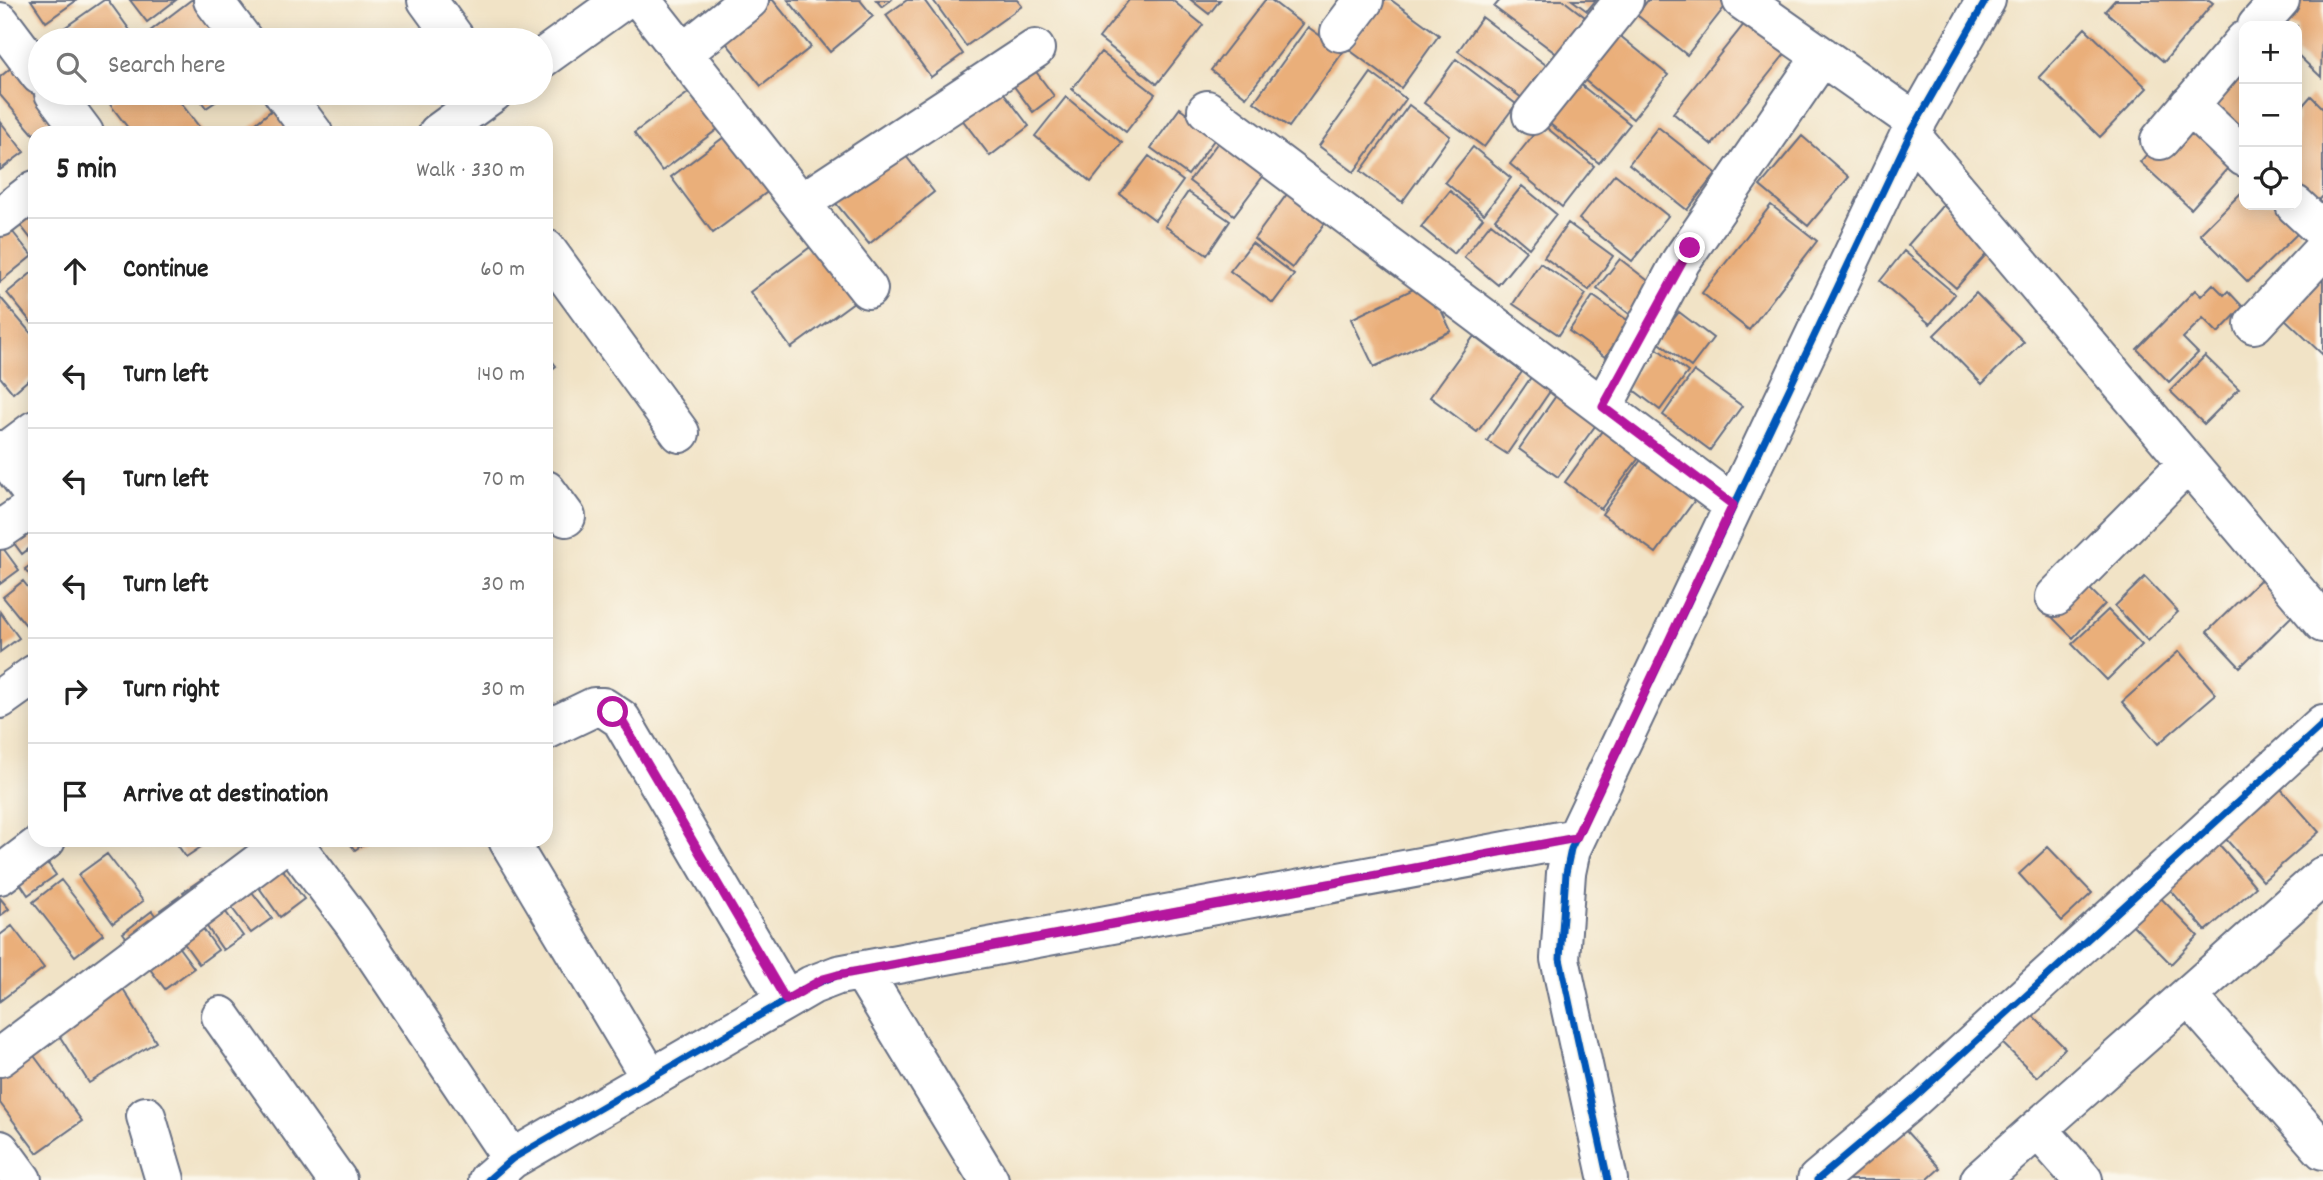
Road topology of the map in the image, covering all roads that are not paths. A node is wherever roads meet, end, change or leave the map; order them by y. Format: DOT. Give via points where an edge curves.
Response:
graph roads {
  1 [pos="213,0"];
  2 [pos="427,0"];
  3 [pos="749,0"];
  4 [pos="1364,0"];
  5 [pos="1624,0"];
  6 [pos="1742,0"];
  7 [pos="1986,0"];
  8 [pos="2280,0"];
  9 [pos="624,1"];
  10 [pos="2261,21"];
  11 [pos="0,22"];
  12 [pos="234,28"];
  13 [pos="447,28"];
  14 [pos="1340,32"];
  15 [pos="2239,47"];
  16 [pos="1035,49"];
  17 [pos="553,51"];
  18 [pos="683,53"];
  19 [pos="1822,57"];
  20 [pos="28,59"];
  21 [pos="63,105"];
  22 [pos="292,105"];
  23 [pos="479,105"];
  24 [pos="2189,105"];
  25 [pos="1207,110"];
  26 [pos="1532,115"];
  27 [pos="79,126"];
  28 [pos="308,126"];
  29 [pos="454,126"];
  30 [pos="1913,128"];
  31 [pos="2160,140"];
  32 [pos="2239,152"];
  33 [pos="28,195"];
  34 [pos="801,203"];
  35 [pos="2300,210"];
  36 [pos="0,217"];
  37 [pos="2323,231"];
  38 [pos="2323,250"];
  39 [pos="553,259"];
  40 [pos="868,289"];
  41 [pos="2254,324"];
  42 [pos="1603,407"];
  43 [pos="680,433"];
  44 [pos="28,435"];
  45 [pos="1,452"];
  46 [pos="2188,463"];
  47 [pos="28,488"];
  48 [pos="1733,505"];
  49 [pos="28,511"];
  50 [pos="0,530"];
  51 [pos="2055,597"];
  52 [pos="2323,623"];
  53 [pos="28,679"];
  54 [pos="0,699"];
  55 [pos="553,722"];
  56 [pos="2323,724"];
  57 [pos="1576,838"];
  58 [pos="37,847"];
  59 [pos="281,847"];
  60 [pos="295,847"];
  61 [pos="512,847"];
  62 [pos="0,875"];
  63 [pos="2323,876"];
  64 [pos="862,971"];
  65 [pos="2188,996"];
  66 [pos="786,1000"];
  67 [pos="221,1016"];
  68 [pos="0,1057"];
  69 [pos="651,1079"];
  70 [pos="146,1116"];
  71 [pos="2038,1129"];
  72 [pos="0,1150"];
  73 [pos="2323,1150"];
  74 [pos="500,1170"];
  75 [pos="22,1180"];
  76 [pos="165,1180"];
  77 [pos="337,1180"];
  78 [pos="989,1180"];
  79 [pos="1608,1180"];
  80 [pos="1817,1180"];
  81 [pos="1980,1180"];
  82 [pos="2083,1180"];
  1 -- 12 [label="street"];
  2 -- 13 [label="street"];
  3 -- 18 [label="street"];
  4 -- 14 [label="street"];
  5 -- 26 [label="street"];
  6 -- 19 [label="street"];
  7 -- 30 [label="street"];
  8 -- 10 [label="street"];
  9 -- 17 [label="street"];
  9 -- 18 [label="street"];
  11 -- 20 [label="street"];
  15 -- 24 [label="street"];
  16 -- 34 [label="street"];
  18 -- 34 [label="street"];
  19 -- 30 [label="street"];
  19 -- 42 [label="street" via="1681,261"];
  21 -- 27 [label="street"];
  22 -- 28 [label="street"];
  23 -- 29 [label="street"];
  24 -- 31 [label="street"];
  24 -- 32 [label="street"];
  25 -- 42 [label="street"];
  30 -- 46 [label="street"];
  30 -- 48 [label="street"];
  33 -- 36 [label="street"];
  34 -- 40 [label="street"];
  35 -- 37 [label="street"];
  38 -- 41 [label="street"];
  39 -- 43 [label="street"];
  42 -- 48 [label="street"];
  44 -- 45 [label="street"];
  45 -- 47 [label="street"];
  46 -- 51 [label="street"];
  46 -- 52 [label="street"];
  48 -- 57 [label="street"];
  49 -- 50 [label="street"];
  53 -- 54 [label="street"];
  55 -- 66 [label="street" via="594,707 603,707 621,719"];
  56 -- 80 [label="street" via="1914,1098"];
  57 -- 64 [label="street"];
  57 -- 79 [label="street" via="1566,873 1560,959"];
  58 -- 62 [label="street"];
  59 -- 68 [label="street"];
  60 -- 74 [label="street" via="353,922"];
  61 -- 69 [label="street"];
  63 -- 65 [label="street"];
  64 -- 66 [label="street" via="823,979"];
  64 -- 78 [label="street"];
  65 -- 71 [label="street"];
  65 -- 73 [label="street"];
  66 -- 69 [label="street"];
  67 -- 77 [label="street"];
  69 -- 74 [label="street"];
  70 -- 76 [label="street"];
  71 -- 81 [label="street"];
  71 -- 82 [label="street"];
  72 -- 75 [label="street"];
}
